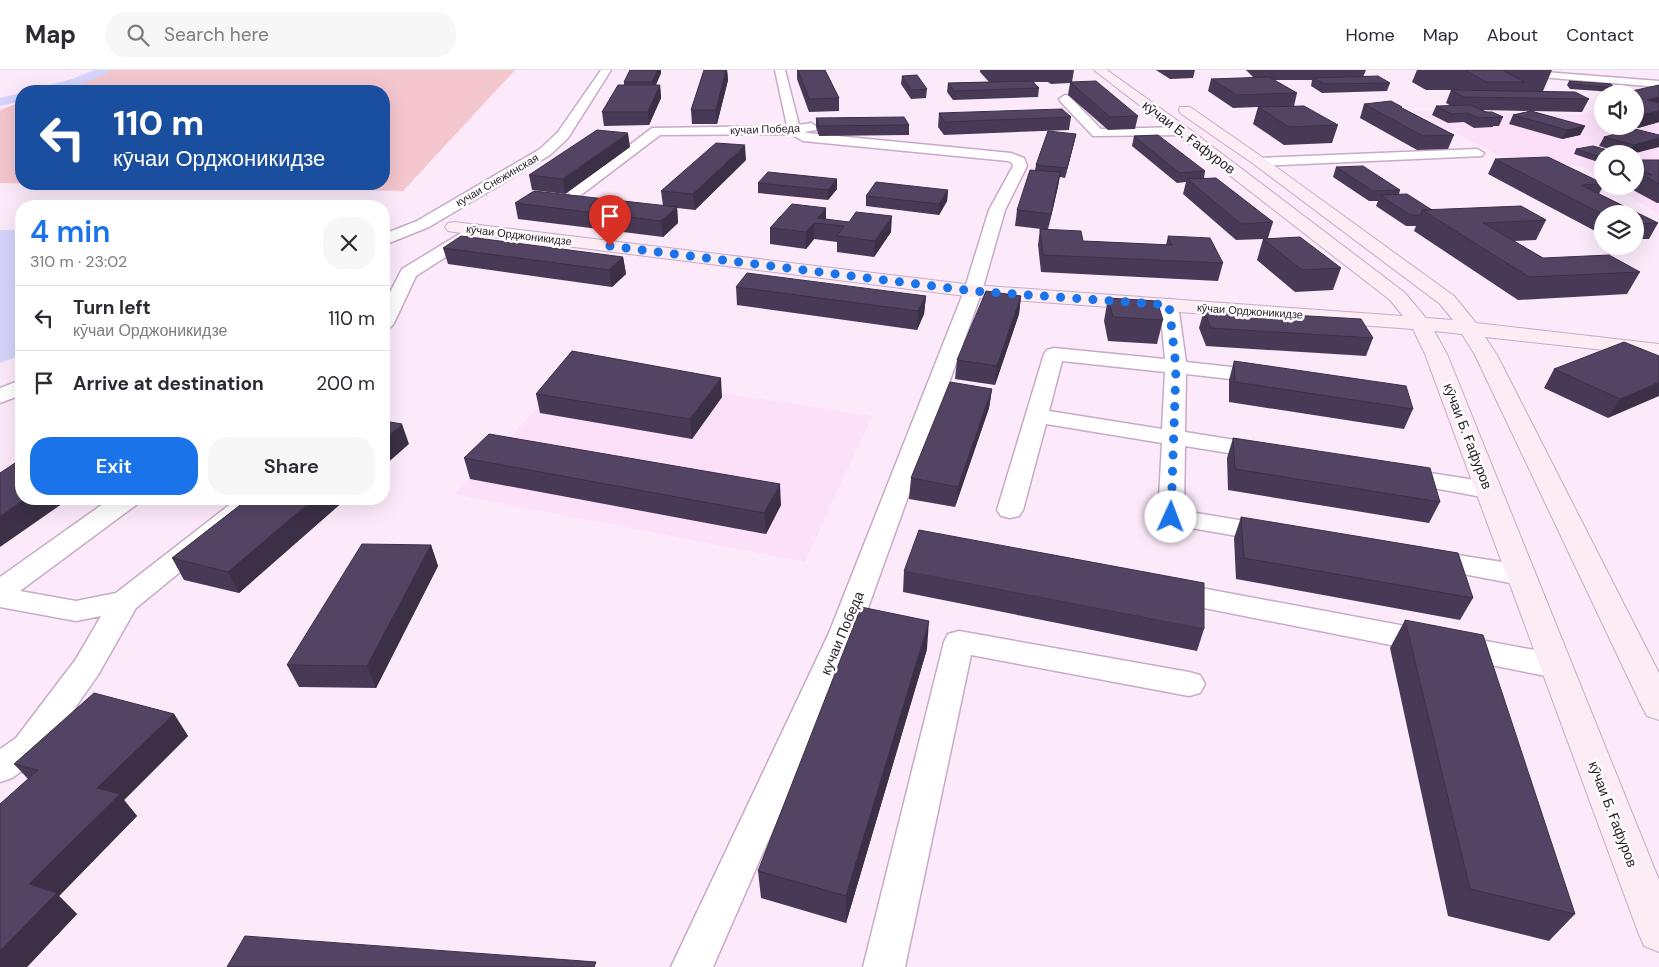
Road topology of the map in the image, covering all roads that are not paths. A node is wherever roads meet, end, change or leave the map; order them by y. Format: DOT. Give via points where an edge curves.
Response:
graph roads {
  1 [pos="606,70"];
  2 [pos="780,70"];
  3 [pos="1100,70"];
  4 [pos="1130,70"];
  5 [pos="1532,74"];
  6 [pos="1659,84"];
  7 [pos="1065,99"];
  8 [pos="820,126"];
  9 [pos="794,130"];
  10 [pos="1212,130"];
  11 [pos="1183,131"];
  12 [pos="1477,153"];
  13 [pos="1260,162"];
  14 [pos="576,192"];
  15 [pos="454,227"];
  16 [pos="477,230"];
  17 [pos="390,238"];
  18 [pos="973,291"];
  19 [pos="1169,305"];
  20 [pos="390,310"];
  21 [pos="1420,323"];
  22 [pos="1469,328"];
  23 [pos="1659,350"];
  24 [pos="1176,367"];
  25 [pos="1292,380"];
  26 [pos="15,390"];
  27 [pos="0,396"];
  28 [pos="1037,416"];
  29 [pos="1174,436"];
  30 [pos="1292,456"];
  31 [pos="1380,472"];
  32 [pos="1488,490"];
  33 [pos="118,505"];
  34 [pos="245,505"];
  35 [pos="1010,510"];
  36 [pos="1298,538"];
  37 [pos="1404,555"];
  38 [pos="1521,574"];
  39 [pos="1140,587"];
  40 [pos="0,591"];
  41 [pos="0,597"];
  42 [pos="125,601"];
  43 [pos="1556,666"];
  44 [pos="1189,684"];
  45 [pos="1659,707"];
  46 [pos="0,768"];
  47 [pos="1659,932"];
  48 [pos="693,967"];
  49 [pos="884,967"];
  1 -- 17 [label="street, кучаи Снежинская" via="563,135 546,152 423,224"];
  2 -- 9 [label="street"];
  3 -- 11 [label="main road, кӯчаи Б. Ғафуров"];
  4 -- 10 [label="main road, кӯчаи Б. Ғафуров"];
  5 -- 6 [label="street"];
  7 -- 11 [label="street" via="1098,133"];
  8 -- 9 [label="street, кучаи Победа"];
  9 -- 14 [label="street, кучаи Победа" via="657,131"];
  9 -- 18 [label="street, кучаи Победа" via="803,137 1019,161 1020,166 997,210"];
  10 -- 11 [label="main road"];
  10 -- 13 [label="main road, кӯчаи Б. Ғафуров"];
  11 -- 21 [label="main road, кӯчаи Б. Ғафуров" via="1397,296"];
  12 -- 13 [label="street"];
  13 -- 22 [label="main road, кӯчаи Б. Ғафуров" via="1447,300"];
  15 -- 16 [label="main road, кӯчаи Орджоникидзе"];
  16 -- 18 [label="main road, кӯчаи Орджоникидзе"];
  16 -- 20 [label="street" via="408,273"];
  18 -- 19 [label="main road, кӯчаи Орджоникидзе"];
  18 -- 48 [label="street, кучаи Победа" via="844,633"];
  19 -- 21 [label="main road, кӯчаи Орджоникидзе"];
  19 -- 24 [label="street"];
  21 -- 22 [label="main road, кӯчаи Орджоникидзе"];
  21 -- 32 [label="main road, кӯчаи Б. Ғафуров" via="1436,354"];
  22 -- 23 [label="main road, кӯчаи Орджоникидзе"];
  22 -- 45 [label="main road, кӯчаи Б. Ғафуров" via="1486,355"];
  24 -- 25 [label="street"];
  24 -- 28 [label="street" via="1054,354"];
  24 -- 29 [label="street"];
  26 -- 27 [label="street"];
  28 -- 29 [label="street"];
  28 -- 35 [label="street"];
  29 -- 30 [label="street"];
  29 -- 36 [label="street" via="1171,517"];
  31 -- 32 [label="street"];
  32 -- 38 [label="main road, кӯчаи Б. Ғафуров"];
  33 -- 40 [label="street"];
  34 -- 42 [label="street"];
  37 -- 38 [label="street"];
  38 -- 43 [label="main road, кӯчаи Б. Ғафуров"];
  39 -- 43 [label="street"];
  41 -- 42 [label="street" via="76,611"];
  42 -- 46 [label="street" via="87,667 28,748"];
  43 -- 47 [label="main road, кӯчаи Б. Ғафуров"];
  44 -- 49 [label="street" via="959,642"];
}
